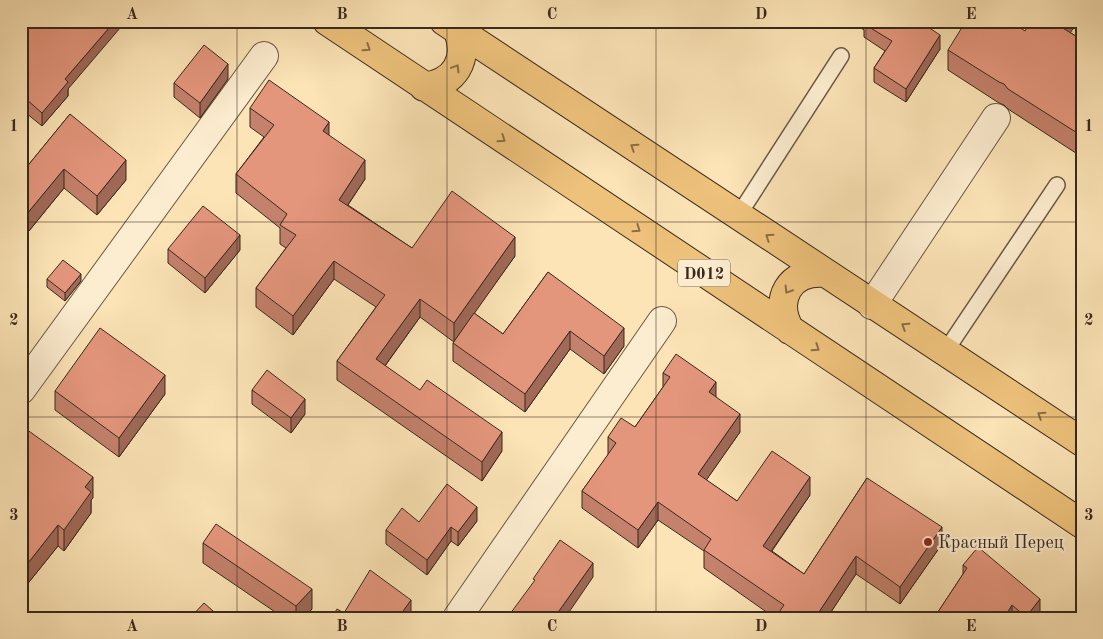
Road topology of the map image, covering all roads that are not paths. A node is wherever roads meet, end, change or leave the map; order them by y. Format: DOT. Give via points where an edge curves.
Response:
graph roads {
  1 [pos="327,21"];
  2 [pos="451,26"];
  3 [pos="264,56"];
  4 [pos="841,56"];
  5 [pos="424,87"];
  6 [pos="996,118"];
  7 [pos="1057,184"];
  8 [pos="738,216"];
  9 [pos="825,273"];
  10 [pos="872,305"];
  11 [pos="662,321"];
  12 [pos="790,330"];
  13 [pos="945,352"];
  14 [pos="21,390"];
  15 [pos="1082,442"];
  16 [pos="1082,524"];
  17 [pos="457,618"];
  1 -- 5 [label="highway, D012, one-way"];
  5 -- 2 [label="highway, one-way" via="443,82 457,69 461,60 461,40"];
  8 -- 2 [label="highway, one-way"];
  3 -- 14 [label="street"];
  4 -- 8 [label="lane"];
  5 -- 12 [label="highway, D012, one-way"];
  6 -- 10 [label="street"];
  7 -- 13 [label="lane"];
  9 -- 8 [label="highway, one-way"];
  9 -- 10 [label="highway"];
  9 -- 12 [label="highway, one-way" via="805,275 789,286 782,308"];
  13 -- 10 [label="highway, one-way"];
  11 -- 17 [label="street"];
  12 -- 16 [label="highway, D012, one-way"];
  15 -- 13 [label="highway, one-way"];
}
